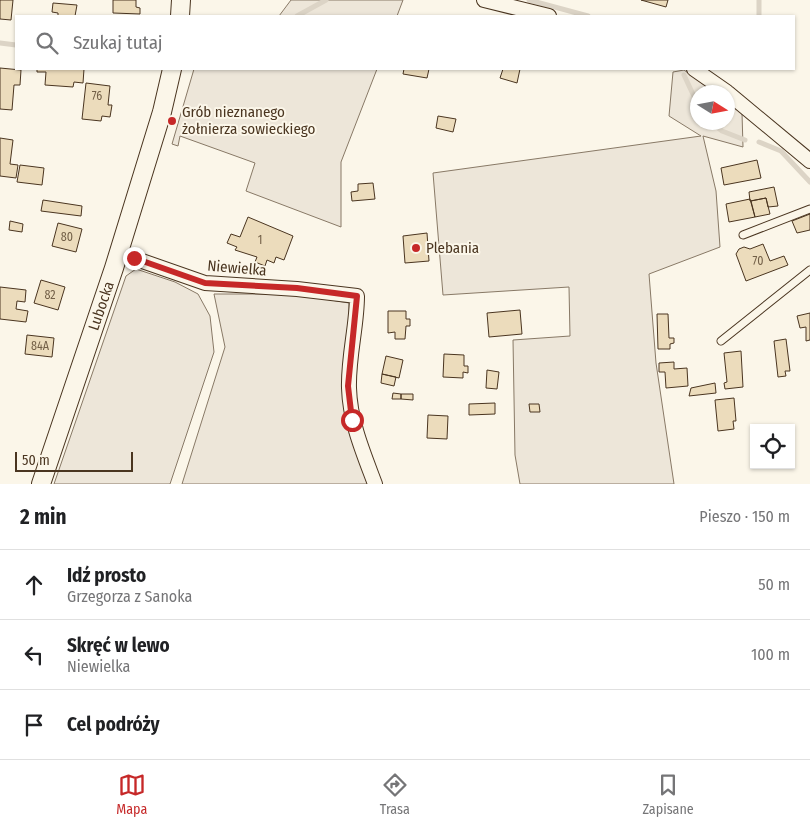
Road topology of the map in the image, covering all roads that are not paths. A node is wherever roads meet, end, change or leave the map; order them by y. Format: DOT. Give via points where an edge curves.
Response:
graph roads {
  1 [pos="181,0"];
  2 [pos="484,0"];
  3 [pos="180,15"];
  4 [pos="545,15"];
  5 [pos="172,70"];
  6 [pos="695,70"];
  7 [pos="716,85"];
  8 [pos="735,100"];
  9 [pos="810,161"];
  10 [pos="810,209"];
  11 [pos="743,235"];
  12 [pos="119,253"];
  13 [pos="810,270"];
  14 [pos="721,341"];
  15 [pos="41,484"];
  16 [pos="375,484"];
  1 -- 3 [label="street"];
  2 -- 4 [label="street"];
  5 -- 12 [label="street, Lubocka"];
  6 -- 7 [label="street"];
  8 -- 9 [label="street"];
  10 -- 11 [label="lane"];
  12 -- 15 [label="street, Lubocka"];
  12 -- 16 [label="street, Niewielka" via="205,283 297,288 357,296 349,394 352,420"];
  13 -- 14 [label="lane"];
}
